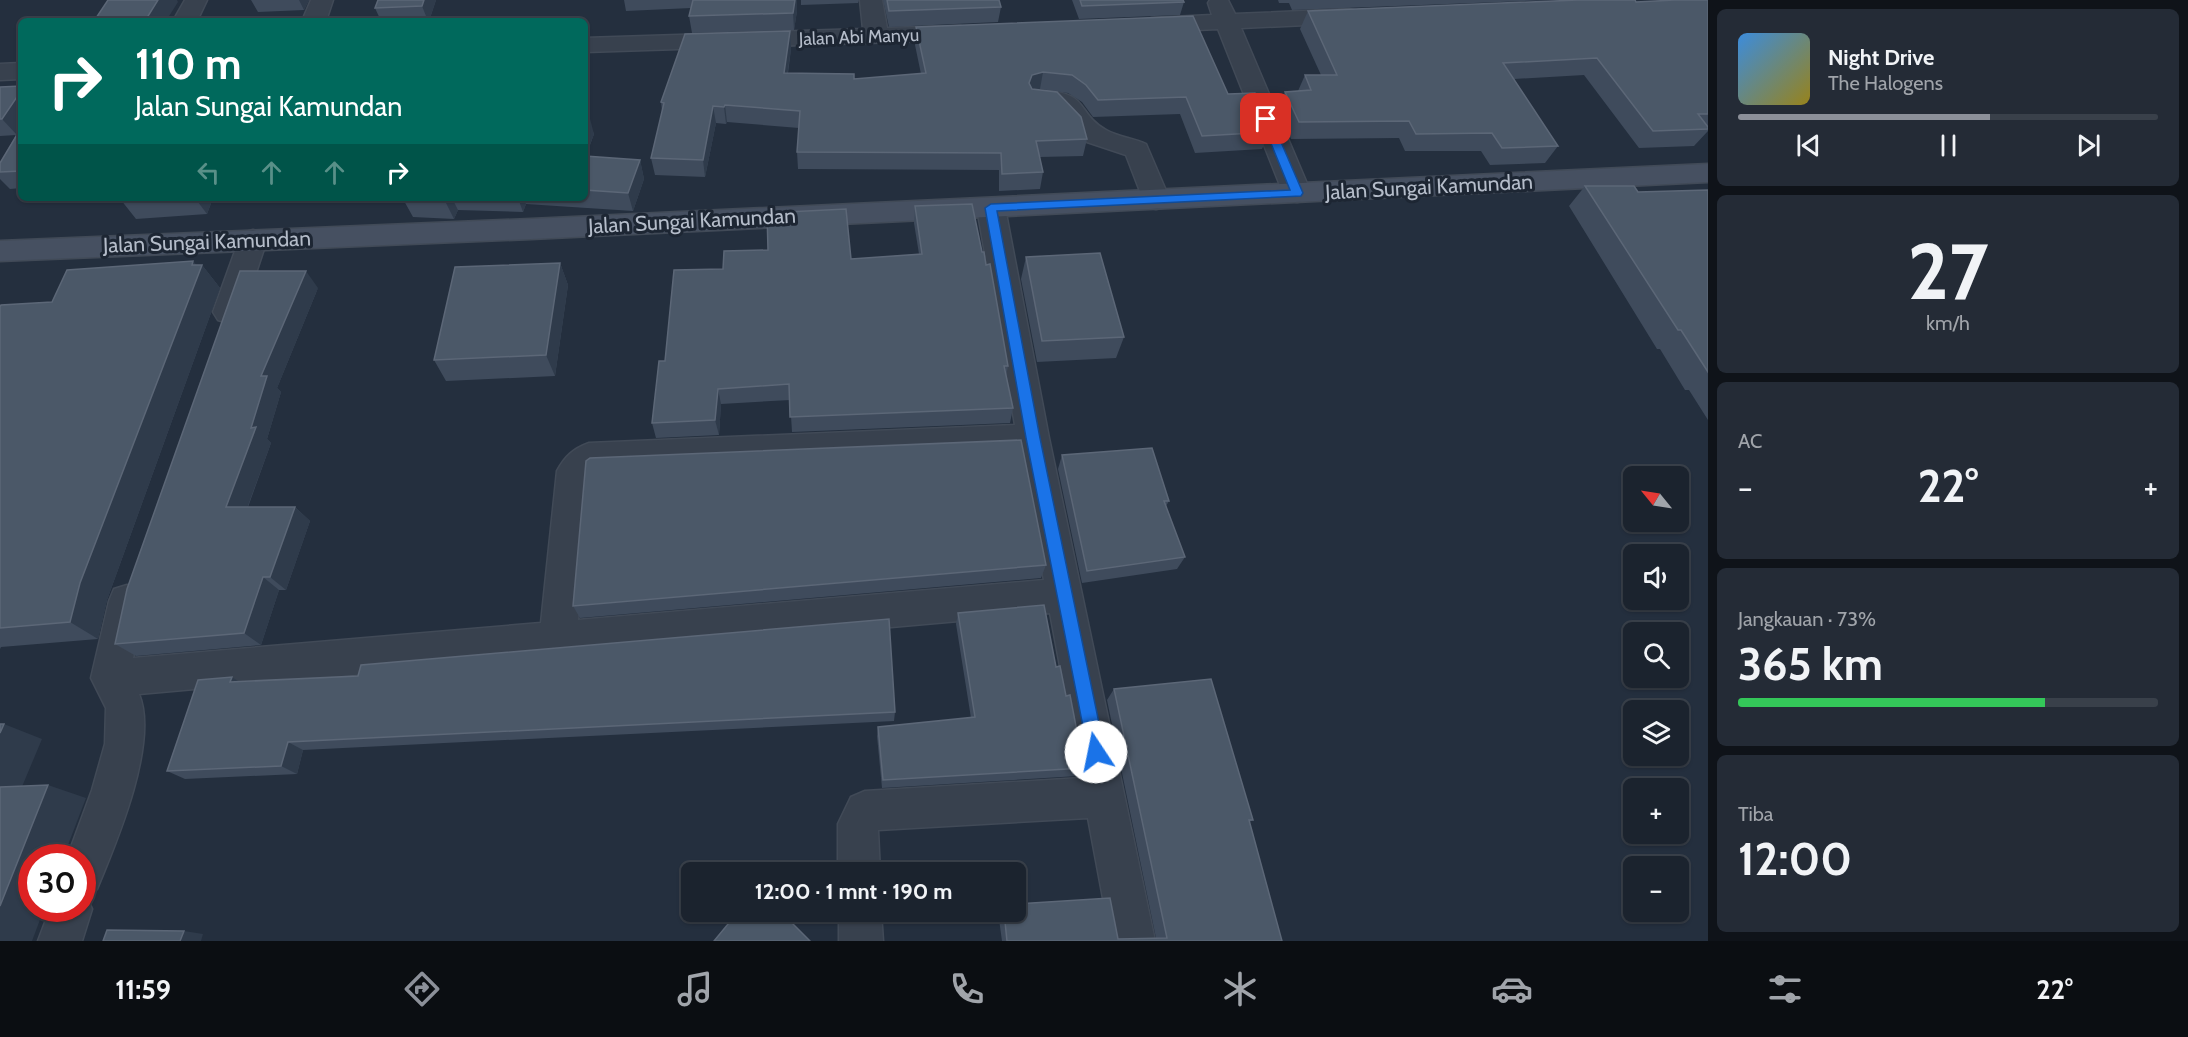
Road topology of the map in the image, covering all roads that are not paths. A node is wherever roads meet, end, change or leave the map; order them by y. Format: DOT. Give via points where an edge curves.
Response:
graph roads {
  1 [pos="196,0"];
  2 [pos="322,0"];
  3 [pos="871,0"];
  4 [pos="1222,11"];
  5 [pos="1366,15"];
  6 [pos="187,18"];
  7 [pos="315,18"];
  8 [pos="1129,26"];
  9 [pos="980,33"];
  10 [pos="876,37"];
  11 [pos="588,45"];
  12 [pos="18,71"];
  13 [pos="0,72"];
  14 [pos="1040,99"];
  15 [pos="1708,173"];
  16 [pos="1297,193"];
  17 [pos="1156,200"];
  18 [pos="991,208"];
  19 [pos="253,240"];
  20 [pos="0,251"];
  21 [pos="218,342"];
  22 [pos="1033,438"];
  23 [pos="138,568"];
  24 [pos="1065,595"];
  25 [pos="558,638"];
  26 [pos="110,678"];
  27 [pos="1106,797"];
  28 [pos="92,844"];
  29 [pos="859,862"];
  30 [pos="67,922"];
  31 [pos="861,922"];
  32 [pos="60,941"];
  33 [pos="861,941"];
  34 [pos="1133,941"];
  1 -- 6 [label="street"];
  2 -- 7 [label="street"];
  3 -- 10 [label="street"];
  4 -- 5 [label="street"];
  4 -- 8 [label="street"];
  4 -- 16 [label="street"];
  9 -- 10 [label="street, Jalan Abi Manyu"];
  10 -- 11 [label="street, Jalan Abi Manyu"];
  12 -- 13 [label="street"];
  14 -- 17 [label="street" via="1065,101 1090,132 1137,150"];
  15 -- 16 [label="main road, Jalan Sungai Kamundan"];
  16 -- 17 [label="main road, Jalan Sungai Kamundan"];
  17 -- 18 [label="main road, Jalan Sungai Kamundan"];
  18 -- 19 [label="main road, Jalan Sungai Kamundan"];
  18 -- 22 [label="street"];
  19 -- 20 [label="main road, Jalan Sungai Kamundan"];
  19 -- 21 [label="street"];
  22 -- 24 [label="street"];
  22 -- 25 [label="street" via="589,457 574,471"];
  23 -- 26 [label="street"];
  24 -- 25 [label="street"];
  24 -- 27 [label="street"];
  25 -- 26 [label="street"];
  26 -- 28 [label="street" via="124,706 126,734"];
  27 -- 29 [label="street" via="865,811 858,827"];
  27 -- 34 [label="street"];
  30 -- 32 [label="street"];
  31 -- 33 [label="street"];
}
